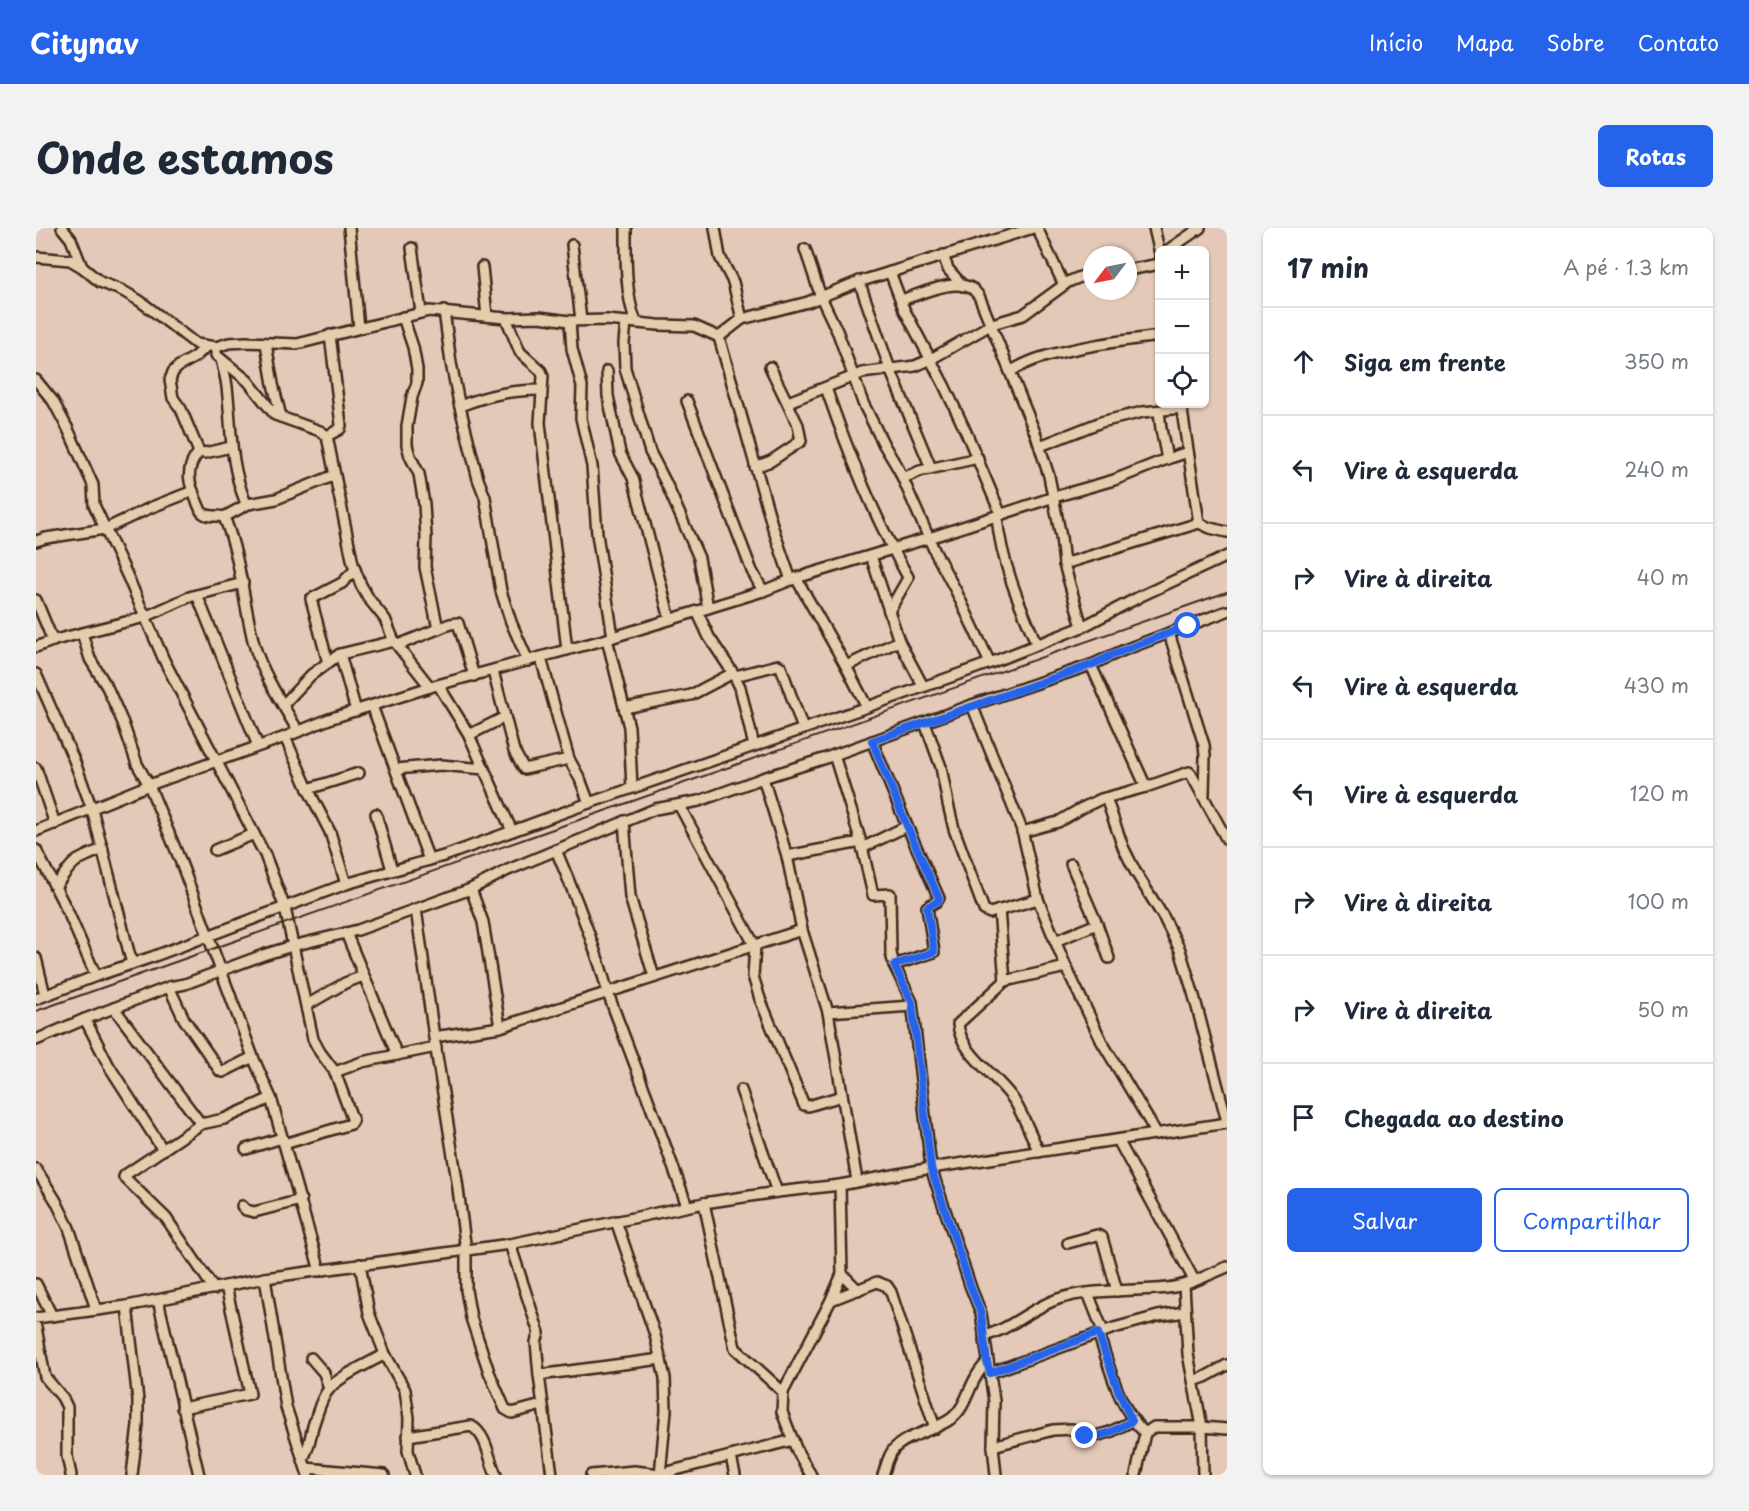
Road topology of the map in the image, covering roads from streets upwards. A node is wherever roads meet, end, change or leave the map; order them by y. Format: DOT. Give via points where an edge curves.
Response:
graph roads {
  1 [pos="62,228"];
  2 [pos="349,228"];
  3 [pos="626,228"];
  4 [pos="715,228"];
  5 [pos="1155,228"];
  6 [pos="1200,228"];
  7 [pos="1027,229"];
  8 [pos="1009,232"];
  9 [pos="573,245"];
  10 [pos="1158,246"];
  11 [pos="1174,246"];
  12 [pos="412,248"];
  13 [pos="804,249"];
  14 [pos="943,255"];
  15 [pos="36,257"];
  16 [pos="1155,265"];
  17 [pos="82,267"];
  18 [pos="482,267"];
  19 [pos="1137,268"];
  20 [pos="890,272"];
  21 [pos="1083,277"];
  22 [pos="859,281"];
  23 [pos="1064,285"];
  24 [pos="963,286"];
  25 [pos="821,297"];
  26 [pos="901,300"];
  27 [pos="444,311"];
  28 [pos="421,312"];
  29 [pos="487,316"];
  30 [pos="403,317"];
  31 [pos="506,318"];
  32 [pos="581,320"];
  33 [pos="742,320"];
  34 [pos="570,321"];
  35 [pos="631,322"];
  36 [pos="992,324"];
  37 [pos="359,328"];
  38 [pos="330,335"];
  39 [pos="1155,337"];
  40 [pos="719,338"];
  41 [pos="266,344"];
  42 [pos="211,346"];
  43 [pos="221,359"];
  44 [pos="931,359"];
  45 [pos="770,367"];
  46 [pos="890,369"];
  47 [pos="607,371"];
  48 [pos="1011,371"];
  49 [pos="853,376"];
  50 [pos="36,380"];
  51 [pos="826,388"];
  52 [pos="542,390"];
  53 [pos="687,401"];
  54 [pos="788,402"];
  55 [pos="460,406"];
  56 [pos="1172,408"];
  57 [pos="1181,408"];
  58 [pos="1159,411"];
  59 [pos="281,417"];
  60 [pos="327,436"];
  61 [pos="1040,446"];
  62 [pos="231,447"];
  63 [pos="199,452"];
  64 [pos="1188,452"];
  65 [pos="978,458"];
  66 [pos="1167,459"];
  67 [pos="755,466"];
  68 [pos="931,468"];
  69 [pos="335,475"];
  70 [pos="903,478"];
  71 [pos="193,491"];
  72 [pos="1054,497"];
  73 [pos="248,504"];
  74 [pos="999,516"];
  75 [pos="224,517"];
  76 [pos="1199,523"];
  77 [pos="105,530"];
  78 [pos="1227,532"];
  79 [pos="929,538"];
  80 [pos="36,541"];
  81 [pos="892,549"];
  82 [pos="871,556"];
  83 [pos="1227,556"];
  84 [pos="1064,564"];
  85 [pos="356,570"];
  86 [pos="793,579"];
  87 [pos="243,583"];
  88 [pos="763,591"];
  89 [pos="197,595"];
  90 [pos="36,600"];
  91 [pos="708,608"];
  92 [pos="1227,610"];
  93 [pos="697,611"];
  94 [pos="889,611"];
  95 [pos="38,614"];
  96 [pos="144,617"];
  97 [pos="670,619"];
  98 [pos="1082,627"];
  99 [pos="438,629"];
  100 [pos="82,633"];
  101 [pos="1169,633"];
  102 [pos="610,638"];
  103 [pos="52,640"];
  104 [pos="899,641"];
  105 [pos="396,643"];
  106 [pos="1037,645"];
  107 [pos="36,647"];
  108 [pos="567,651"];
  109 [pos="340,654"];
  110 [pos="541,658"];
  111 [pos="528,661"];
  112 [pos="328,663"];
  113 [pos="990,663"];
  114 [pos="1091,665"];
  115 [pos="846,666"];
  116 [pos="493,671"];
  117 [pos="36,674"];
  118 [pos="734,675"];
  119 [pos="474,676"];
  120 [pos="923,686"];
  121 [pos="435,687"];
  122 [pos="283,705"];
  123 [pos="972,705"];
  124 [pos="372,706"];
  125 [pos="867,707"];
  126 [pos="624,708"];
  127 [pos="356,711"];
  128 [pos="505,717"];
  129 [pos="925,723"];
  130 [pos="803,729"];
  131 [pos="298,731"];
  132 [pos="469,735"];
  133 [pos="285,737"];
  134 [pos="872,741"];
  135 [pos="258,746"];
  136 [pos="754,746"];
  137 [pos="834,755"];
  138 [pos="568,759"];
  139 [pos="217,760"];
  140 [pos="36,768"];
  141 [pos="396,769"];
  142 [pos="484,769"];
  143 [pos="358,773"];
  144 [pos="763,778"];
  145 [pos="149,785"];
  146 [pos="1146,787"];
  147 [pos="632,788"];
  148 [pos="308,789"];
  149 [pos="1204,794"];
  150 [pos="1106,798"];
  151 [pos="589,803"];
  152 [pos="679,805"];
  153 [pos="92,809"];
  154 [pos="376,814"];
  155 [pos="624,821"];
  156 [pos="55,824"];
  157 [pos="907,826"];
  158 [pos="36,831"];
  159 [pos="512,831"];
  160 [pos="1022,832"];
  161 [pos="254,834"];
  162 [pos="1227,840"];
  163 [pos="862,845"];
  164 [pos="103,849"];
  165 [pos="36,850"];
  166 [pos="215,850"];
  167 [pos="556,850"];
  168 [pos="787,856"];
  169 [pos="429,860"];
  170 [pos="1071,864"];
  171 [pos="392,870"];
  172 [pos="346,884"];
  173 [pos="55,887"];
  174 [pos="471,889"];
  175 [pos="1038,898"];
  176 [pos="285,908"];
  177 [pos="416,909"];
  178 [pos="999,910"];
  179 [pos="1097,924"];
  180 [pos="802,930"];
  181 [pos="346,933"];
  182 [pos="208,936"];
  183 [pos="1055,941"];
  184 [pos="292,946"];
  185 [pos="754,946"];
  186 [pos="36,958"];
  187 [pos="1109,958"];
  188 [pos="132,964"];
  189 [pos="894,965"];
  190 [pos="1066,967"];
  191 [pos="221,971"];
  192 [pos="363,975"];
  193 [pos="96,976"];
  194 [pos="654,977"];
  195 [pos="1005,981"];
  196 [pos="169,987"];
  197 [pos="608,991"];
  198 [pos="41,997"];
  199 [pos="307,1005"];
  200 [pos="912,1006"];
  201 [pos="114,1008"];
  202 [pos="828,1012"];
  203 [pos="85,1019"];
  204 [pos="500,1027"];
  205 [pos="36,1040"];
  206 [pos="435,1042"];
  207 [pos="397,1055"];
  208 [pos="253,1057"];
  209 [pos="335,1072"];
  210 [pos="741,1090"];
  211 [pos="842,1096"];
  212 [pos="271,1098"];
  213 [pos="1227,1122"];
  214 [pos="201,1124"];
  215 [pos="1157,1134"];
  216 [pos="1118,1140"];
  217 [pos="283,1141"];
  218 [pos="246,1149"];
  219 [pos="163,1150"];
  220 [pos="1039,1152"];
  221 [pos="931,1168"];
  222 [pos="36,1169"];
  223 [pos="857,1182"];
  224 [pos="840,1185"];
  225 [pos="777,1192"];
  226 [pos="301,1200"];
  227 [pos="704,1203"];
  228 [pos="242,1206"];
  229 [pos="687,1206"];
  230 [pos="616,1221"];
  231 [pos="1068,1243"];
  232 [pos="510,1244"];
  233 [pos="466,1251"];
  234 [pos="360,1264"];
  235 [pos="1227,1267"];
  236 [pos="320,1271"];
  237 [pos="842,1274"];
  238 [pos="265,1278"];
  239 [pos="1194,1280"];
  240 [pos="36,1284"];
  241 [pos="226,1286"];
  242 [pos="1184,1286"];
  243 [pos="214,1289"];
  244 [pos="858,1290"];
  245 [pos="1117,1291"];
  246 [pos="1088,1293"];
  247 [pos="158,1300"];
  248 [pos="831,1300"];
  249 [pos="127,1306"];
  250 [pos="96,1310"];
  251 [pos="1185,1312"];
  252 [pos="52,1316"];
  253 [pos="36,1318"];
  254 [pos="36,1327"];
  255 [pos="1101,1332"];
  256 [pos="984,1336"];
  257 [pos="385,1354"];
  258 [pos="312,1358"];
  259 [pos="661,1359"];
  260 [pos="987,1362"];
  261 [pos="1227,1365"];
  262 [pos="990,1373"];
  263 [pos="539,1375"];
  264 [pos="1194,1381"];
  265 [pos="329,1389"];
  266 [pos="783,1392"];
  267 [pos="542,1405"];
  268 [pos="182,1408"];
  269 [pos="1132,1421"];
  270 [pos="1202,1427"];
  271 [pos="935,1428"];
  272 [pos="1227,1429"];
  273 [pos="1145,1433"];
  274 [pos="408,1436"];
  275 [pos="793,1440"];
  276 [pos="993,1446"];
  277 [pos="731,1457"];
  278 [pos="305,1467"];
  279 [pos="71,1475"];
  280 [pos="132,1475"];
  281 [pos="199,1475"];
  282 [pos="384,1475"];
  283 [pos="415,1475"];
  284 [pos="496,1475"];
  285 [pos="552,1475"];
  286 [pos="591,1475"];
  287 [pos="660,1475"];
  288 [pos="735,1475"];
  289 [pos="812,1475"];
  290 [pos="883,1475"];
  291 [pos="996,1475"];
  292 [pos="1136,1475"];
  293 [pos="1203,1475"];
  1 -- 17 [label="street"];
  2 -- 37 [label="street"];
  3 -- 35 [label="street"];
  4 -- 33 [label="street" via="720,257 733,282"];
  5 -- 10 [label="street"];
  6 -- 11 [label="street"];
  7 -- 8 [label="street"];
  7 -- 23 [label="street"];
  8 -- 14 [label="street"];
  9 -- 32 [label="street"];
  12 -- 28 [label="street"];
  13 -- 25 [label="street"];
  14 -- 20 [label="street"];
  14 -- 24 [label="street" via="948,269"];
  15 -- 17 [label="street" via="65,258"];
  16 -- 19 [label="street"];
  17 -- 42 [label="street" via="100,282 140,301 196,345"];
  18 -- 29 [label="street"];
  20 -- 22 [label="street"];
  20 -- 26 [label="street"];
  21 -- 23 [label="street"];
  22 -- 25 [label="street"];
  22 -- 46 [label="street"];
  23 -- 36 [label="street" via="1023,315"];
  24 -- 26 [label="street" via="944,286"];
  24 -- 36 [label="street" via="979,296"];
  25 -- 33 [label="street"];
  25 -- 49 [label="street"];
  26 -- 44 [label="street"];
  27 -- 28 [label="street"];
  27 -- 29 [label="street"];
  27 -- 55 [label="street"];
  28 -- 30 [label="street"];
  29 -- 31 [label="street"];
  30 -- 37 [label="street"];
  30 -- 99 [label="street" via="417,369 407,445 419,474 424,504 425,567"];
  31 -- 34 [label="street"];
  31 -- 52 [label="street" via="520,352 542,374"];
  32 -- 34 [label="street"];
  32 -- 35 [label="street"];
  33 -- 40 [label="street"];
  34 -- 102 [label="street" via="572,349 582,386 581,418 592,466"];
  35 -- 40 [label="street" via="694,326"];
  35 -- 91 [label="street" via="625,368 650,452 699,558"];
  36 -- 44 [label="street"];
  36 -- 48 [label="street"];
  37 -- 38 [label="street"];
  38 -- 41 [label="street" via="297,344"];
  38 -- 60 [label="street" via="341,425"];
  39 -- 48 [label="street" via="1040,358"];
  40 -- 67 [label="street"];
  41 -- 42 [label="street"];
  41 -- 59 [label="street"];
  42 -- 43 [label="street"];
  42 -- 63 [label="street" via="179,366 170,380 173,398"];
  43 -- 59 [label="street"];
  43 -- 62 [label="street"];
  44 -- 46 [label="street" via="910,368"];
  44 -- 65 [label="street"];
  45 -- 54 [label="street"];
  46 -- 49 [label="street"];
  46 -- 68 [label="street"];
  47 -- 97 [label="street" via="620,453 633,478"];
  48 -- 61 [label="street"];
  49 -- 51 [label="street"];
  49 -- 70 [label="street"];
  50 -- 77 [label="street" via="68,429 93,485 94,505"];
  51 -- 54 [label="street"];
  51 -- 81 [label="street"];
  52 -- 55 [label="street" via="512,391"];
  52 -- 108 [label="street" via="540,423"];
  53 -- 88 [label="street"];
  54 -- 67 [label="street" via="801,441 771,461"];
  55 -- 111 [label="street" via="485,497 501,591"];
  56 -- 58 [label="street"];
  57 -- 64 [label="street"];
  58 -- 61 [label="street" via="1101,422"];
  58 -- 66 [label="street"];
  59 -- 60 [label="street"];
  60 -- 69 [label="street"];
  61 -- 72 [label="street"];
  62 -- 63 [label="street"];
  62 -- 73 [label="street" via="235,471"];
  63 -- 71 [label="street" via="190,466"];
  64 -- 66 [label="street"];
  64 -- 76 [label="street"];
  65 -- 68 [label="street"];
  65 -- 74 [label="street"];
  66 -- 72 [label="street" via="1114,480"];
  67 -- 86 [label="street"];
  68 -- 70 [label="street"];
  69 -- 73 [label="street" via="276,499"];
  69 -- 85 [label="street"];
  70 -- 79 [label="street"];
  71 -- 75 [label="street" via="203,514"];
  71 -- 77 [label="street"];
  72 -- 74 [label="street"];
  72 -- 84 [label="street"];
  73 -- 75 [label="street"];
  74 -- 79 [label="street"];
  74 -- 106 [label="street" via="1004,562"];
  75 -- 87 [label="street"];
  76 -- 78 [label="street"];
  76 -- 84 [label="street"];
  77 -- 80 [label="street"];
  77 -- 96 [label="street"];
  79 -- 81 [label="street"];
  79 -- 113 [label="street"];
  81 -- 82 [label="street"];
  81 -- 94 [label="street" via="908,580"];
  82 -- 86 [label="street"];
  82 -- 94 [label="street"];
  83 -- 98 [label="street"];
  84 -- 98 [label="street"];
  85 -- 105 [label="street"];
  85 -- 112 [label="street" via="342,583 310,599"];
  86 -- 88 [label="street"];
  86 -- 115 [label="street"];
  87 -- 89 [label="street"];
  87 -- 122 [label="street" via="255,646"];
  88 -- 91 [label="street"];
  89 -- 96 [label="street"];
  89 -- 135 [label="street"];
  90 -- 95 [label="street"];
  91 -- 93 [label="street"];
  92 -- 101 [label="street"];
  93 -- 97 [label="street"];
  93 -- 118 [label="street"];
  94 -- 104 [label="street"];
  95 -- 103 [label="street"];
  96 -- 100 [label="street"];
  96 -- 139 [label="street"];
  97 -- 102 [label="street"];
  98 -- 106 [label="street"];
  99 -- 105 [label="street"];
  99 -- 119 [label="street" via="458,623"];
  100 -- 103 [label="street"];
  100 -- 145 [label="street" via="90,659 107,687"];
  101 -- 114 [label="street"];
  101 -- 149 [label="street" via="1204,745"];
  102 -- 108 [label="street"];
  102 -- 126 [label="street"];
  103 -- 107 [label="street"];
  104 -- 115 [label="street"];
  104 -- 120 [label="street"];
  105 -- 109 [label="street"];
  105 -- 121 [label="street"];
  106 -- 113 [label="street"];
  108 -- 110 [label="street"];
  109 -- 112 [label="street"];
  109 -- 127 [label="street"];
  110 -- 111 [label="street"];
  110 -- 138 [label="street"];
  111 -- 116 [label="street"];
  112 -- 122 [label="street"];
  113 -- 120 [label="street"];
  114 -- 123 [label="street"];
  114 -- 146 [label="street"];
  115 -- 125 [label="street"];
  116 -- 119 [label="street"];
  116 -- 128 [label="street"];
  117 -- 153 [label="street"];
  118 -- 126 [label="street" via="691,696"];
  118 -- 130 [label="street" via="781,667"];
  118 -- 136 [label="street"];
  119 -- 121 [label="street"];
  120 -- 125 [label="street"];
  121 -- 124 [label="street"];
  121 -- 132 [label="street"];
  122 -- 131 [label="street"];
  123 -- 129 [label="street"];
  123 -- 160 [label="street"];
  124 -- 127 [label="street"];
  124 -- 141 [label="street"];
  125 -- 130 [label="street"];
  126 -- 147 [label="street"];
  127 -- 131 [label="street"];
  128 -- 132 [label="street"];
  128 -- 138 [label="street" via="514,751 524,769"];
  129 -- 134 [label="street"];
  129 -- 178 [label="street" via="941,766 954,829 984,910"];
  130 -- 136 [label="street"];
  131 -- 133 [label="street"];
  132 -- 142 [label="street"];
  133 -- 135 [label="street"];
  133 -- 148 [label="street"];
  134 -- 137 [label="street"];
  134 -- 157 [label="street"];
  135 -- 139 [label="street"];
  136 -- 147 [label="street"];
  137 -- 144 [label="street"];
  137 -- 163 [label="street"];
  138 -- 151 [label="street"];
  139 -- 145 [label="street"];
  139 -- 161 [label="street"];
  140 -- 156 [label="street"];
  141 -- 142 [label="street" via="441,765"];
  141 -- 169 [label="street"];
  142 -- 159 [label="street"];
  143 -- 148 [label="street"];
  144 -- 152 [label="street"];
  144 -- 168 [label="street"];
  145 -- 153 [label="street"];
  145 -- 182 [label="street"];
  146 -- 149 [label="street" via="1188,772"];
  146 -- 150 [label="street"];
  147 -- 151 [label="street"];
  148 -- 172 [label="street" via="330,832"];
  149 -- 162 [label="street"];
  150 -- 160 [label="street" via="1058,822"];
  150 -- 213 [label="street" via="1123,848 1180,950"];
  151 -- 159 [label="street"];
  152 -- 155 [label="street"];
  152 -- 185 [label="street"];
  153 -- 156 [label="street"];
  153 -- 164 [label="street"];
  154 -- 171 [label="street"];
  155 -- 167 [label="street"];
  155 -- 194 [label="street" via="630,897"];
  156 -- 158 [label="street"];
  157 -- 163 [label="street"];
  157 -- 189 [label="street" via="939,898 927,907 934,952"];
  159 -- 169 [label="street"];
  160 -- 175 [label="street"];
  161 -- 166 [label="street"];
  161 -- 176 [label="street"];
  163 -- 168 [label="street"];
  163 -- 189 [label="street" via="873,895 890,894"];
  164 -- 173 [label="street" via="69,866"];
  164 -- 188 [label="street"];
  165 -- 173 [label="street"];
  167 -- 174 [label="street"];
  167 -- 197 [label="street"];
  168 -- 180 [label="street"];
  169 -- 171 [label="street"];
  170 -- 179 [label="street"];
  171 -- 172 [label="street"];
  172 -- 176 [label="street"];
  173 -- 193 [label="street"];
  174 -- 177 [label="street"];
  174 -- 204 [label="street" via="483,922"];
  175 -- 178 [label="street"];
  175 -- 183 [label="street"];
  176 -- 182 [label="street"];
  176 -- 184 [label="street"];
  177 -- 181 [label="street"];
  177 -- 206 [label="street"];
  178 -- 195 [label="street"];
  179 -- 183 [label="street"];
  179 -- 187 [label="street"];
  180 -- 185 [label="street"];
  180 -- 202 [label="street"];
  181 -- 184 [label="street"];
  181 -- 192 [label="street"];
  182 -- 188 [label="street"];
  182 -- 191 [label="street"];
  183 -- 190 [label="street"];
  184 -- 191 [label="street"];
  184 -- 199 [label="street"];
  185 -- 194 [label="street"];
  185 -- 211 [label="street" via="753,976 760,999 804,1105"];
  186 -- 198 [label="street"];
  188 -- 193 [label="street"];
  189 -- 200 [label="street"];
  190 -- 195 [label="street"];
  190 -- 215 [label="street" via="1102,1042"];
  191 -- 196 [label="street"];
  191 -- 208 [label="street"];
  192 -- 199 [label="street"];
  192 -- 207 [label="street"];
  193 -- 198 [label="street"];
  194 -- 197 [label="street"];
  195 -- 220 [label="street" via="958,1024 958,1030 968,1048 1014,1101"];
  196 -- 201 [label="street"];
  196 -- 208 [label="street" via="184,1019 220,1071"];
  197 -- 204 [label="street"];
  197 -- 229 [label="street"];
  199 -- 209 [label="street" via="316,1046"];
  200 -- 202 [label="street"];
  200 -- 221 [label="street"];
  201 -- 203 [label="street"];
  201 -- 214 [label="street"];
  202 -- 211 [label="street"];
  203 -- 205 [label="street"];
  203 -- 219 [label="street" via="114,1074"];
  204 -- 206 [label="street"];
  206 -- 207 [label="street"];
  206 -- 233 [label="street"];
  207 -- 209 [label="street"];
  208 -- 212 [label="street"];
  209 -- 217 [label="street" via="352,1117 351,1124"];
  210 -- 225 [label="street"];
  211 -- 223 [label="street"];
  212 -- 214 [label="street" via="224,1119"];
  212 -- 217 [label="street"];
  213 -- 215 [label="street"];
  214 -- 219 [label="street"];
  215 -- 216 [label="street"];
  216 -- 220 [label="street"];
  216 -- 239 [label="street"];
  217 -- 218 [label="street"];
  217 -- 226 [label="street"];
  219 -- 243 [label="street" via="124,1177 166,1218"];
  220 -- 221 [label="street"];
  221 -- 223 [label="street"];
  221 -- 256 [label="street" via="981,1313"];
  222 -- 250 [label="street" via="69,1228"];
  223 -- 224 [label="street"];
  224 -- 225 [label="street"];
  224 -- 237 [label="street"];
  225 -- 227 [label="street"];
  226 -- 228 [label="street" via="254,1212"];
  226 -- 236 [label="street"];
  227 -- 229 [label="street"];
  227 -- 266 [label="street" via="735,1348"];
  229 -- 230 [label="street"];
  230 -- 232 [label="street"];
  230 -- 259 [label="street"];
  231 -- 245 [label="street" via="1102,1237"];
  232 -- 233 [label="street"];
  232 -- 263 [label="street" via="539,1333"];
  233 -- 234 [label="street"];
  233 -- 267 [label="street" via="471,1318 505,1409 512,1413"];
  234 -- 236 [label="street"];
  234 -- 257 [label="street" via="369,1313"];
  235 -- 239 [label="street"];
  236 -- 238 [label="street"];
  237 -- 244 [label="street"];
  237 -- 248 [label="street"];
  238 -- 241 [label="street"];
  238 -- 278 [label="street" via="286,1407"];
  239 -- 242 [label="street"];
  240 -- 252 [label="street"];
  241 -- 243 [label="street"];
  241 -- 268 [label="street" via="250,1394"];
  242 -- 245 [label="street"];
  242 -- 251 [label="street"];
  243 -- 247 [label="street"];
  244 -- 248 [label="street"];
  244 -- 271 [label="street" via="877,1282 891,1292"];
  245 -- 246 [label="street"];
  246 -- 255 [label="street"];
  246 -- 256 [label="street" via="1056,1300 999,1332"];
  247 -- 249 [label="street"];
  247 -- 268 [label="street"];
  248 -- 266 [label="street"];
  249 -- 250 [label="street"];
  249 -- 280 [label="street" via="138,1400"];
  250 -- 252 [label="street"];
  251 -- 255 [label="street"];
  251 -- 264 [label="street"];
  252 -- 253 [label="street"];
  254 -- 279 [label="street" via="45,1377 67,1407"];
  255 -- 262 [label="street"];
  255 -- 269 [label="street" via="1118,1390"];
  256 -- 260 [label="street"];
  257 -- 265 [label="street"];
  257 -- 274 [label="street" via="405,1390"];
  258 -- 265 [label="street" via="324,1373"];
  259 -- 263 [label="street"];
  259 -- 287 [label="street" via="666,1378 666,1410"];
  260 -- 262 [label="street"];
  260 -- 271 [label="street" via="954,1417"];
  261 -- 264 [label="street"];
  262 -- 276 [label="street"];
  263 -- 267 [label="street"];
  264 -- 270 [label="street"];
  265 -- 278 [label="street" via="312,1431"];
  266 -- 275 [label="street" via="782,1412"];
  267 -- 285 [label="street"];
  268 -- 281 [label="street"];
  269 -- 273 [label="street"];
  269 -- 276 [label="street" via="1092,1437 1072,1429 1053,1430"];
  270 -- 272 [label="street"];
  270 -- 273 [label="street" via="1154,1427"];
  270 -- 293 [label="street"];
  271 -- 290 [label="street" via="894,1449"];
  273 -- 292 [label="street"];
  274 -- 283 [label="street"];
  274 -- 284 [label="street" via="471,1426 482,1436"];
  275 -- 277 [label="street"];
  275 -- 289 [label="street"];
  276 -- 291 [label="street"];
  277 -- 287 [label="street"];
  277 -- 288 [label="street"];
  278 -- 282 [label="street"];
  286 -- 287 [label="street" via="634,1471"];
}
